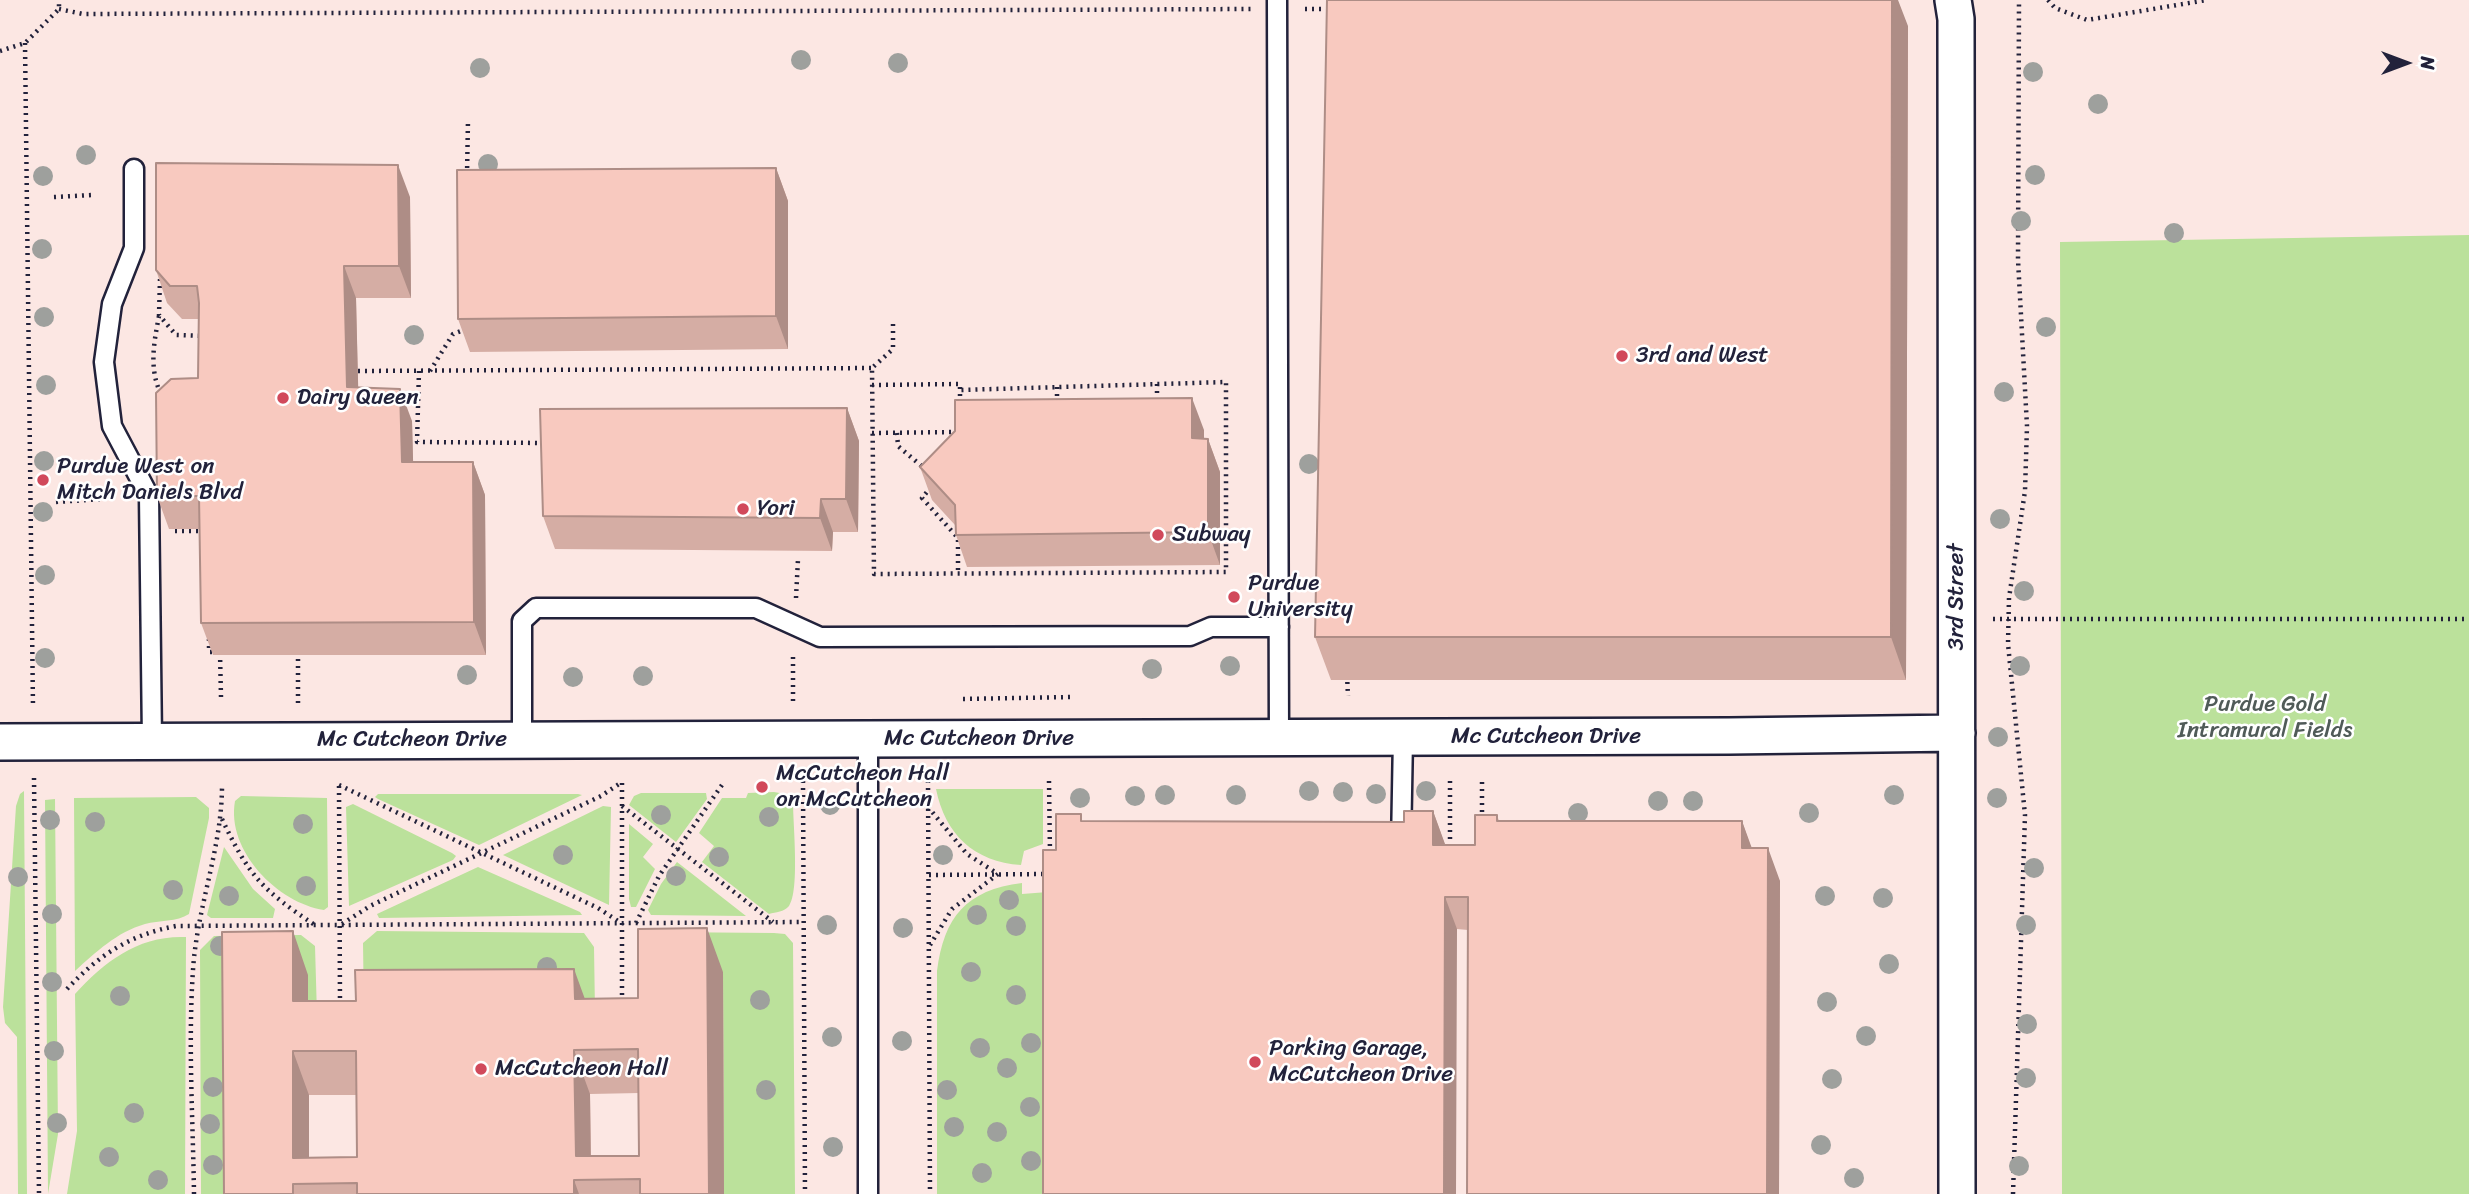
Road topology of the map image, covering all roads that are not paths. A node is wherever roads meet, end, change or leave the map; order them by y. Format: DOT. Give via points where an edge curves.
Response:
graph roads {
  1 [pos="1953,0"];
  2 [pos="1278,5"];
  3 [pos="134,169"];
  4 [pos="1279,627"];
  5 [pos="1957,733"];
  6 [pos="1403,737"];
  7 [pos="1279,738"];
  8 [pos="522,739"];
  9 [pos="869,739"];
  10 [pos="152,741"];
  11 [pos="0,742"];
  12 [pos="1401,855"];
  13 [pos="869,1194"];
  14 [pos="1957,1194"];
  1 -- 5 [label="street, 3rd Street"];
  2 -- 4 [label="lane"];
  3 -- 10 [label="lane" via="134,248 112,304 104,362 112,426 149,496"];
  4 -- 7 [label="lane"];
  4 -- 8 [label="lane" via="1211,627 1190,636 820,637 756,608 536,608 522,621"];
  5 -- 6 [label="street, Mc Cutcheon Drive"];
  5 -- 14 [label="street, 3rd Street"];
  6 -- 7 [label="street, Mc Cutcheon Drive"];
  6 -- 12 [label="lane"];
  7 -- 9 [label="street, Mc Cutcheon Drive"];
  8 -- 9 [label="street, Mc Cutcheon Drive"];
  8 -- 10 [label="street, Mc Cutcheon Drive"];
  9 -- 13 [label="lane"];
  10 -- 11 [label="street, Mc Cutcheon Drive"];
}
